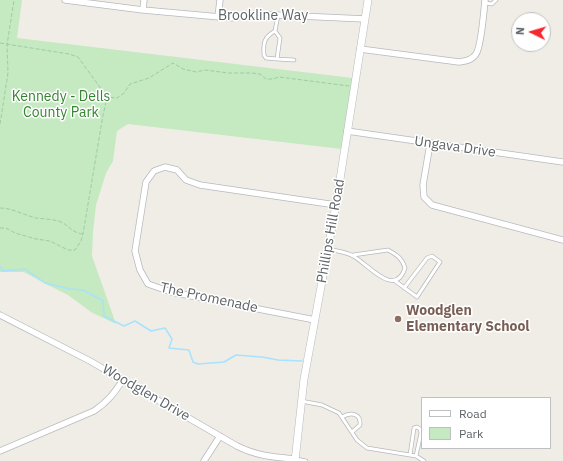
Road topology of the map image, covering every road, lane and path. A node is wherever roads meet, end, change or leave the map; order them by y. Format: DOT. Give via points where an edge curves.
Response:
graph roads {
  1 [pos="14,0"];
  2 [pos="65,0"];
  3 [pos="144,0"];
  4 [pos="220,0"];
  5 [pos="368,0"];
  6 [pos="496,0"];
  7 [pos="485,2"];
  8 [pos="142,10"];
  9 [pos="278,15"];
  10 [pos="218,17"];
  11 [pos="365,19"];
  12 [pos="275,31"];
  13 [pos="0,43"];
  14 [pos="8,45"];
  15 [pos="360,49"];
  16 [pos="277,59"];
  17 [pos="294,60"];
  18 [pos="354,86"];
  19 [pos="108,97"];
  20 [pos="0,124"];
  21 [pos="347,131"];
  22 [pos="430,144"];
  23 [pos="563,162"];
  24 [pos="336,205"];
  25 [pos="0,208"];
  26 [pos="0,228"];
  27 [pos="83,234"];
  28 [pos="563,240"];
  29 [pos="329,249"];
  30 [pos="352,255"];
  31 [pos="395,281"];
  32 [pos="404,288"];
  33 [pos="1,317"];
  34 [pos="315,320"];
  35 [pos="123,380"];
  36 [pos="301,401"];
  37 [pos="342,417"];
  38 [pos="352,432"];
  39 [pos="220,436"];
  40 [pos="0,452"];
  41 [pos="410,455"];
  42 [pos="416,456"];
  43 [pos="295,460"];
  44 [pos="204,461"];
  45 [pos="306,461"];
  46 [pos="424,461"];
  1 -- 14 [label="path"];
  2 -- 8 [label="street, Brookline Way"];
  3 -- 8 [label="street"];
  4 -- 10 [label="street"];
  5 -- 11 [label="street, Phillips Hill Road"];
  6 -- 7 [label="lane" via="492,4"];
  7 -- 15 [label="street" via="479,46 477,54 471,59 459,62"];
  8 -- 10 [label="street, Brookline Way"];
  9 -- 10 [label="street, Brookline Way"];
  9 -- 11 [label="street, Brookline Way"];
  9 -- 12 [label="lane"];
  11 -- 15 [label="street, Phillips Hill Road"];
  12 -- 16 [label="lane" via="280,38"];
  12 -- 16 [label="lane" via="267,35 264,55 266,58"];
  13 -- 14 [label="path"];
  14 -- 19 [label="path" via="78,57"];
  14 -- 20 [label="path" via="8,73"];
  15 -- 18 [label="street, Phillips Hill Road"];
  16 -- 17 [label="lane"];
  18 -- 19 [label="path" via="279,77 266,79 260,74 252,73 205,70 196,72 172,63 149,78 130,84 117,98"];
  18 -- 21 [label="street, Phillips Hill Road"];
  19 -- 27 [label="path" via="102,115"];
  21 -- 22 [label="street, Ungava Drive"];
  21 -- 24 [label="street, Phillips Hill Road"];
  22 -- 23 [label="street, Ungava Drive"];
  22 -- 28 [label="street" via="423,185 424,197 432,205"];
  24 -- 29 [label="street, Phillips Hill Road"];
  24 -- 34 [label="street, The Promenade" via="200,185 186,180 177,170 165,167 154,171 146,182 135,251 140,270 148,284 171,292"];
  25 -- 27 [label="path" via="62,222 76,233"];
  26 -- 27 [label="path" via="50,241 68,250 75,250"];
  29 -- 30 [label="lane"];
  29 -- 34 [label="street, Phillips Hill Road"];
  30 -- 31 [label="lane" via="381,276"];
  30 -- 31 [label="lane" via="388,250 393,252 403,261 405,268 400,279"];
  31 -- 32 [label="lane"];
  32 -- 32 [label="lane" via="416,297 440,262 432,256 427,258"];
  33 -- 35 [label="street, Woodglen Drive"];
  34 -- 36 [label="street, Phillips Hill Road"];
  35 -- 39 [label="street, Woodglen Drive"];
  35 -- 40 [label="street" via="105,404 94,411"];
  36 -- 37 [label="lane" via="322,404"];
  36 -- 43 [label="street, Phillips Hill Road"];
  37 -- 38 [label="lane"];
  37 -- 38 [label="lane" via="350,414 360,417 360,425"];
  38 -- 41 [label="lane" via="367,448"];
  39 -- 43 [label="street, Woodglen Drive" via="251,453"];
  39 -- 44 [label="street"];
  41 -- 42 [label="lane"];
  41 -- 42 [label="lane" via="414,428 417,427 421,433"];
  42 -- 46 [label="lane"];
  43 -- 45 [label="lane"];
}
